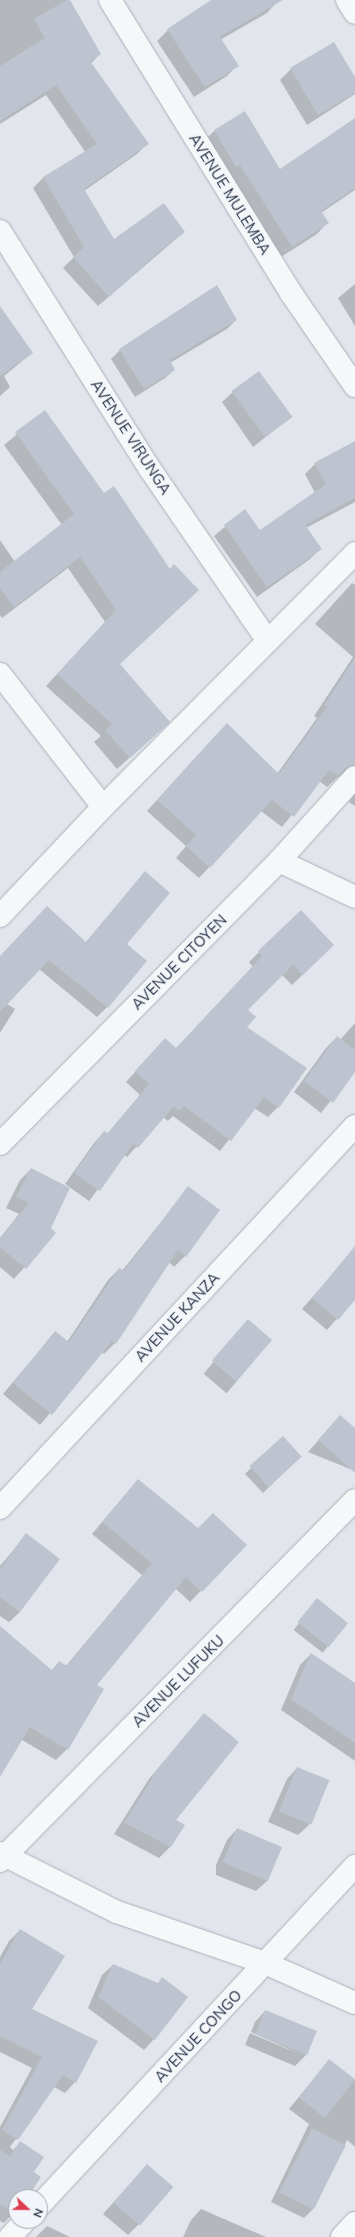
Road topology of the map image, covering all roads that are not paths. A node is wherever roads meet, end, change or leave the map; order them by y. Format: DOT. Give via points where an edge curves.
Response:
graph roads {
  1 [pos="110,0"];
  2 [pos="347,0"];
  3 [pos="355,12"];
  4 [pos="0,231"];
  5 [pos="355,386"];
  6 [pos="355,553"];
  7 [pos="267,640"];
  8 [pos="0,674"];
  9 [pos="355,777"];
  10 [pos="103,808"];
  11 [pos="279,861"];
  12 [pos="355,896"];
  13 [pos="0,916"];
  14 [pos="355,1126"];
  15 [pos="0,1144"];
  16 [pos="355,1500"];
  17 [pos="0,1508"];
  18 [pos="2,1856"];
  19 [pos="355,1866"];
  20 [pos="265,1963"];
  21 [pos="355,2002"];
  22 [pos="48,2196"];
  23 [pos="355,2223"];
  24 [pos="18,2229"];
  25 [pos="10,2237"];
  26 [pos="342,2237"];
  1 -- 5 [label="street, AVENUE MULEMBA" via="292,293"];
  2 -- 3 [label="street"];
  4 -- 7 [label="street, AVENUE VIRUNGA" via="150,469"];
  6 -- 7 [label="street"];
  7 -- 10 [label="street"];
  8 -- 10 [label="street"];
  9 -- 11 [label="street, AVENUE CITOYEN"];
  10 -- 13 [label="street"];
  11 -- 12 [label="street"];
  11 -- 15 [label="street, AVENUE CITOYEN"];
  14 -- 17 [label="street, AVENUE KANZA"];
  16 -- 18 [label="street, AVENUE LUFUKU"];
  18 -- 20 [label="street" via="117,1912"];
  19 -- 20 [label="street, AVENUE CONGO"];
  20 -- 21 [label="street"];
  20 -- 22 [label="street, AVENUE CONGO"];
  23 -- 26 [label="street"];
  24 -- 25 [label="street"];
}
